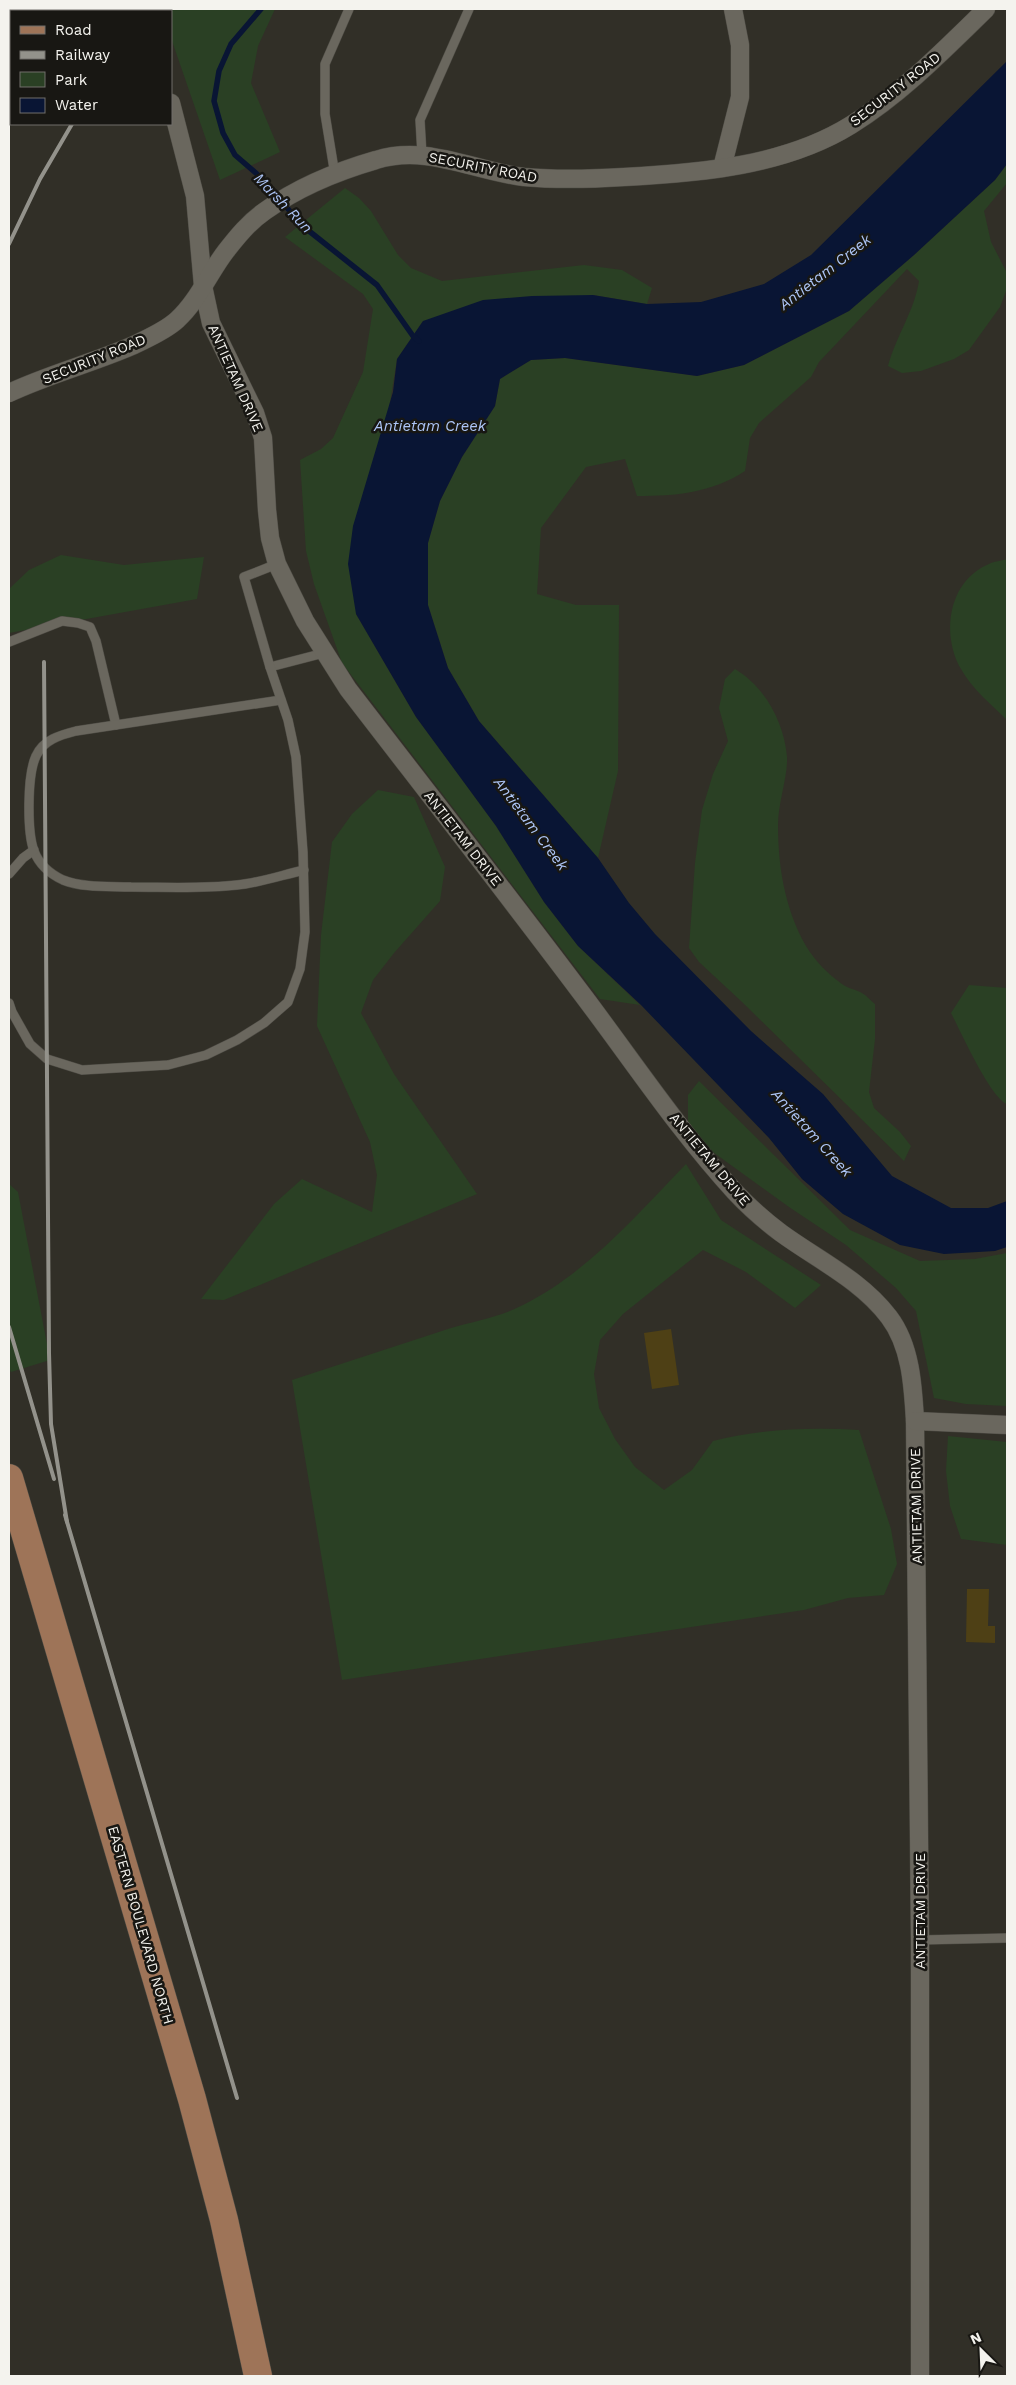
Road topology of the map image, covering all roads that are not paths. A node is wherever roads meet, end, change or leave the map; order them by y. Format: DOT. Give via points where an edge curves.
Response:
graph roads {
  1 [pos="349,9"];
  2 [pos="469,9"];
  3 [pos="733,9"];
  4 [pos="986,9"];
  5 [pos="172,107"];
  6 [pos="422,155"];
  7 [pos="722,168"];
  8 [pos="335,175"];
  9 [pos="203,286"];
  10 [pos="9,393"];
  11 [pos="277,564"];
  12 [pos="9,642"];
  13 [pos="324,653"];
  14 [pos="270,667"];
  15 [pos="281,700"];
  16 [pos="116,725"];
  17 [pos="34,850"];
  18 [pos="304,870"];
  19 [pos="9,874"];
  20 [pos="9,1003"];
  21 [pos="915,1421"];
  22 [pos="1007,1425"];
  23 [pos="9,1478"];
  24 [pos="1007,1938"];
  25 [pos="920,1940"];
  26 [pos="258,2376"];
  27 [pos="920,2376"];
  1 -- 8 [label="lane" via="325,64 326,114"];
  2 -- 6 [label="lane" via="420,120"];
  3 -- 7 [label="street" via="740,46 740,97"];
  4 -- 7 [label="street, SECURITY ROAD" via="946,48 850,125 816,143"];
  5 -- 9 [label="street, ANTIETAM DRIVE" via="195,196"];
  6 -- 7 [label="street, SECURITY ROAD" via="482,169 555,179 662,175"];
  6 -- 8 [label="street, SECURITY ROAD" via="379,158"];
  8 -- 9 [label="street, SECURITY ROAD" via="265,211 244,229"];
  9 -- 10 [label="street, SECURITY ROAD" via="177,320 152,336"];
  9 -- 11 [label="street, ANTIETAM DRIVE" via="210,323 263,438 270,538"];
  11 -- 13 [label="street, ANTIETAM DRIVE"];
  11 -- 14 [label="lane" via="244,577"];
  12 -- 16 [label="lane" via="62,621 90,627"];
  13 -- 14 [label="lane"];
  13 -- 21 [label="street, ANTIETAM DRIVE" via="348,689 681,1126 734,1191 780,1232 854,1282 891,1319 904,1346 912,1380"];
  14 -- 15 [label="lane"];
  15 -- 16 [label="lane"];
  15 -- 18 [label="lane" via="296,757"];
  16 -- 17 [label="lane" via="56,736 36,756 29,798"];
  17 -- 18 [label="lane" via="45,869 63,880 96,886 182,888 238,885"];
  17 -- 19 [label="lane"];
  18 -- 20 [label="lane" via="305,932 300,969 288,1002 264,1023 206,1055 168,1065 82,1070 47,1059 30,1044"];
  21 -- 22 [label="street"];
  21 -- 25 [label="street, ANTIETAM DRIVE"];
  23 -- 26 [label="main road, EASTERN BOULEVARD NORTH" via="192,2099 224,2220"];
  24 -- 25 [label="lane"];
  25 -- 27 [label="street, ANTIETAM DRIVE"];
}
